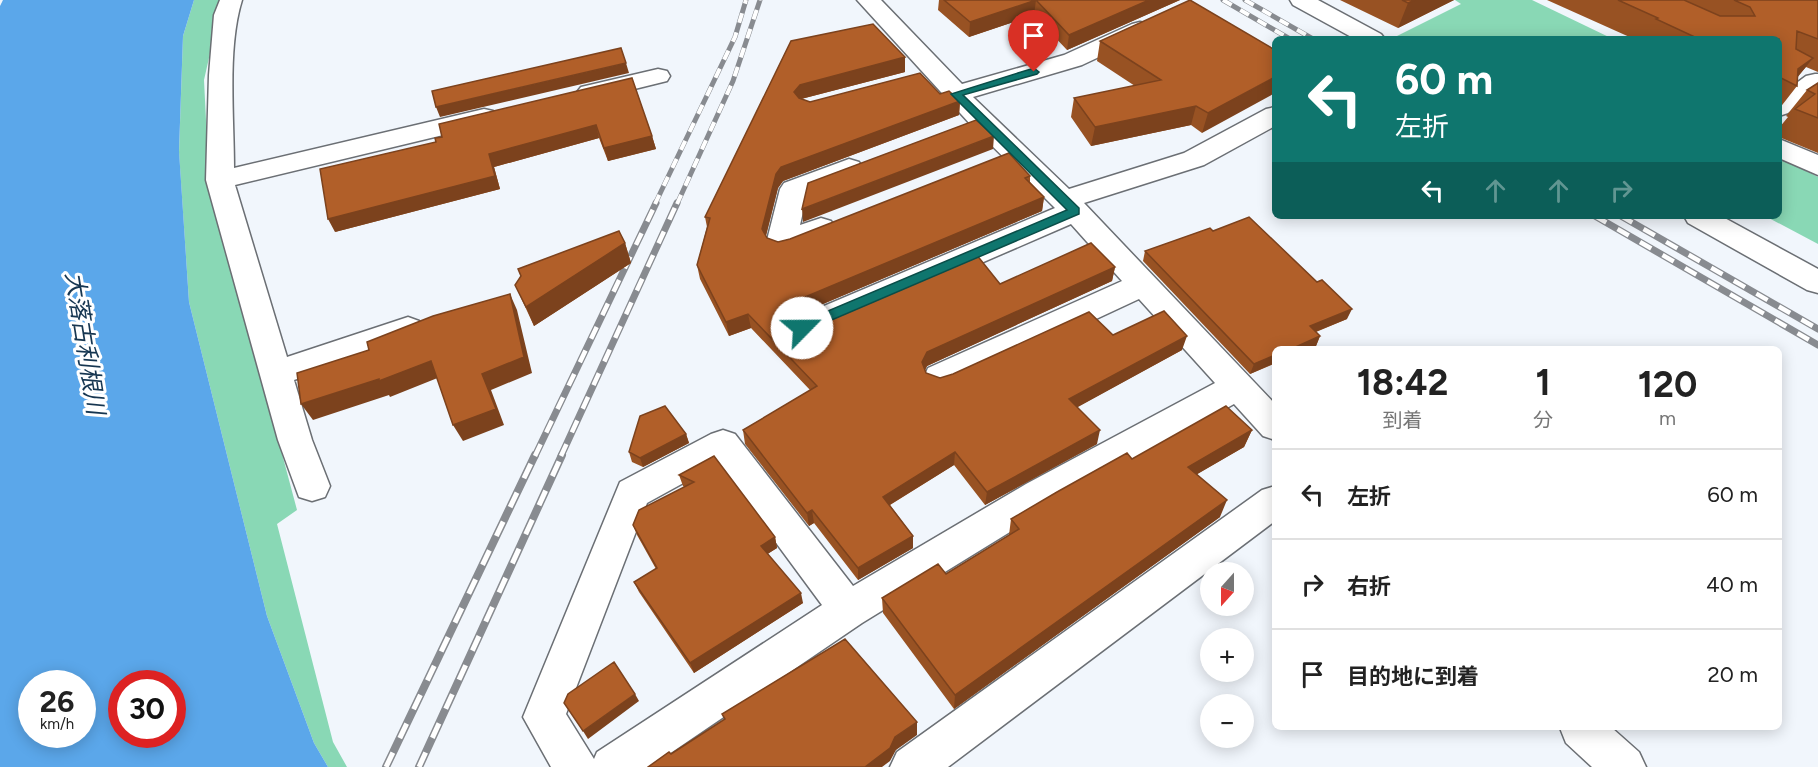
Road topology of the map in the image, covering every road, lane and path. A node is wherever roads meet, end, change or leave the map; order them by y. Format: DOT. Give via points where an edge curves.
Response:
graph roads {
  1 [pos="231,0"];
  2 [pos="868,0"];
  3 [pos="1301,0"];
  4 [pos="1164,18"];
  5 [pos="1367,36"];
  6 [pos="1788,69"];
  7 [pos="658,76"];
  8 [pos="1817,82"];
  9 [pos="956,94"];
  10 [pos="566,98"];
  11 [pos="1782,106"];
  12 [pos="508,111"];
  13 [pos="1272,117"];
  14 [pos="1782,148"];
  15 [pos="870,160"];
  16 [pos="1818,166"];
  17 [pos="220,180"];
  18 [pos="1069,205"];
  19 [pos="848,218"];
  20 [pos="1703,219"];
  21 [pos="1818,282"];
  22 [pos="1143,284"];
  23 [pos="434,320"];
  24 [pos="802,328"];
  25 [pos="277,374"];
  26 [pos="940,378"];
  27 [pos="1238,386"];
  28 [pos="1272,423"];
  29 [pos="312,486"];
  30 [pos="1272,503"];
  31 [pos="848,610"];
  32 [pos="1583,730"];
  33 [pos="575,767"];
  34 [pos="612,767"];
  35 [pos="912,767"];
  36 [pos="1624,767"];
  1 -- 17 [label="street" via="220,75"];
  2 -- 9 [label="street" via="877,25 925,76"];
  3 -- 5 [label="street"];
  4 -- 9 [label="street" via="1073,60"];
  6 -- 8 [label="street"];
  7 -- 10 [label="street"];
  8 -- 11 [label="street"];
  9 -- 18 [label="street" via="969,124 1004,158"];
  12 -- 17 [label="street"];
  13 -- 18 [label="street" via="1194,159"];
  14 -- 16 [label="street"];
  15 -- 19 [label="street" via="794,189 781,244"];
  17 -- 25 [label="street"];
  18 -- 22 [label="street"];
  18 -- 24 [label="street"];
  20 -- 21 [label="street"];
  22 -- 26 [label="street"];
  22 -- 27 [label="street"];
  23 -- 25 [label="street"];
  25 -- 29 [label="street"];
  27 -- 28 [label="street"];
  27 -- 31 [label="street" via="1039,495"];
  30 -- 35 [label="street"];
  31 -- 33 [label="street" via="723,444 633,493 544,717"];
  31 -- 34 [label="street"];
  32 -- 36 [label="street"];
}
